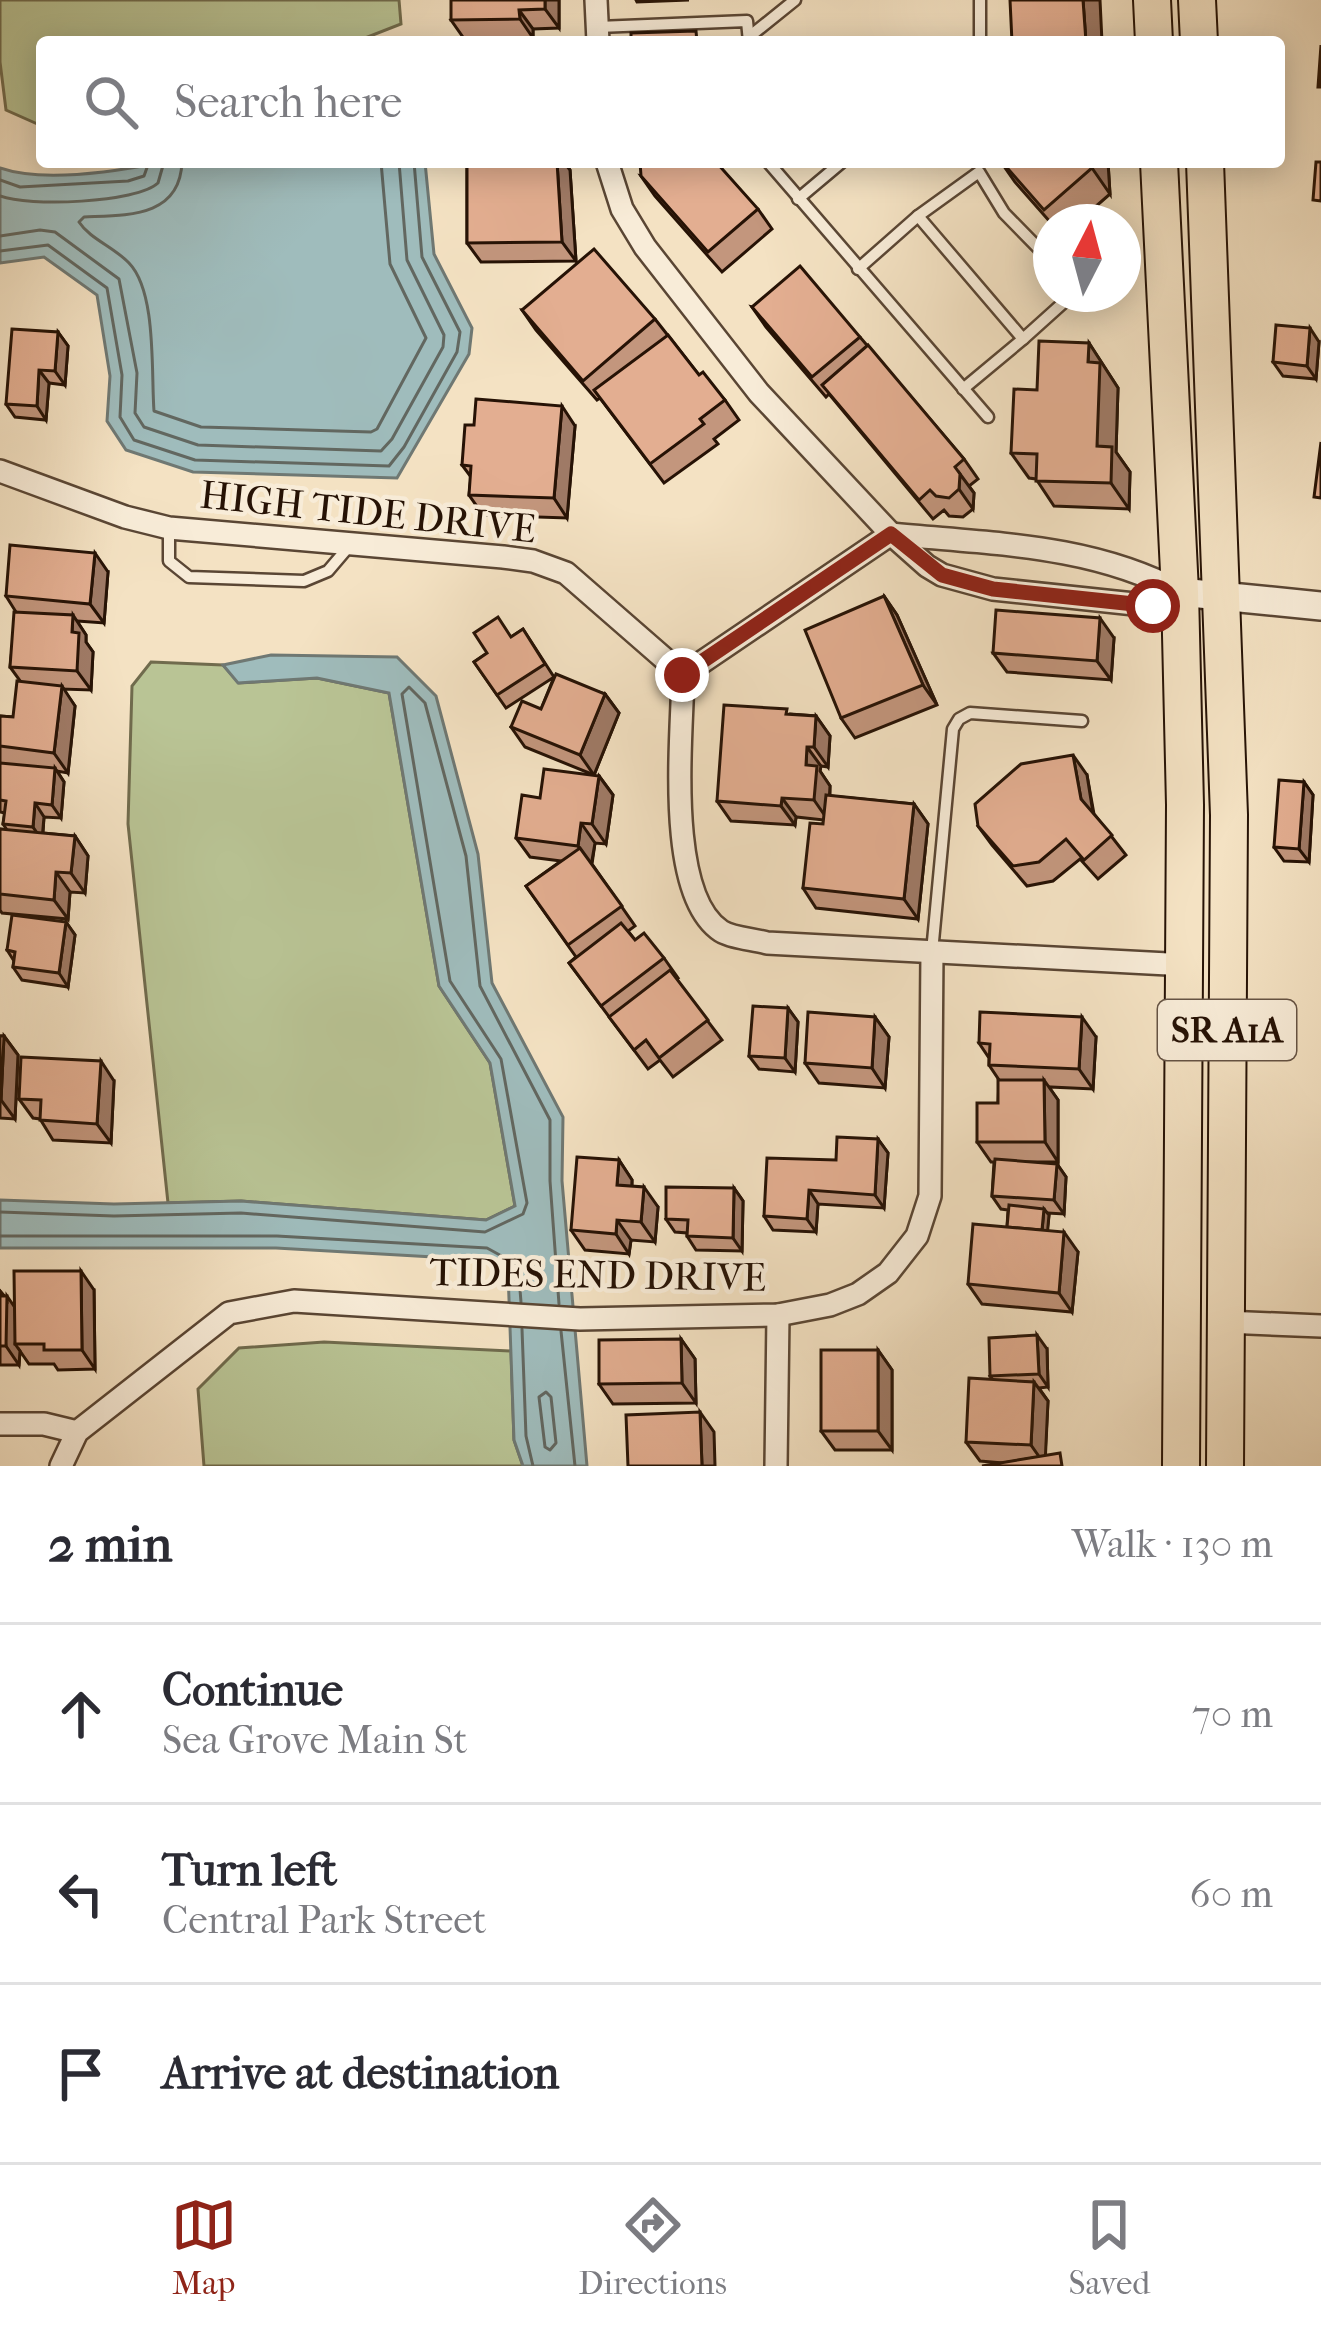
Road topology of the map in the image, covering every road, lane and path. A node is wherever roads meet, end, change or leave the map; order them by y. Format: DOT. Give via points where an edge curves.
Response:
graph roads {
  1 [pos="596,0"];
  2 [pos="795,0"];
  3 [pos="980,0"];
  4 [pos="1152,0"];
  5 [pos="1197,0"];
  6 [pos="598,34"];
  7 [pos="749,36"];
  8 [pos="753,36"];
  9 [pos="980,36"];
  10 [pos="1154,36"];
  11 [pos="1199,36"];
  12 [pos="609,168"];
  13 [pos="773,168"];
  14 [pos="835,168"];
  15 [pos="978,168"];
  16 [pos="980,168"];
  17 [pos="1160,168"];
  18 [pos="1205,168"];
  19 [pos="799,199"];
  20 [pos="918,216"];
  21 [pos="1033,243"];
  22 [pos="858,269"];
  23 [pos="1053,312"];
  24 [pos="1023,339"];
  25 [pos="963,389"];
  26 [pos="988,417"];
  27 [pos="0,471"];
  28 [pos="169,528"];
  29 [pos="891,534"];
  30 [pos="352,544"];
  31 [pos="1180,592"];
  32 [pos="1222,595"];
  33 [pos="1321,606"];
  34 [pos="682,675"];
  35 [pos="1082,721"];
  36 [pos="932,952"];
  37 [pos="1186,964"];
  38 [pos="778,1315"];
  39 [pos="1226,1322"];
  40 [pos="1321,1326"];
  41 [pos="0,1424"];
  42 [pos="77,1432"];
  43 [pos="62,1466"];
  44 [pos="776,1466"];
  45 [pos="1181,1466"];
  46 [pos="1225,1466"];
  1 -- 6 [label="street"];
  2 -- 8 [label="lane"];
  3 -- 9 [label="lane"];
  4 -- 10 [label="main road"];
  5 -- 11 [label="main road"];
  6 -- 7 [label="lane" via="747,21"];
  12 -- 29 [label="street" via="645,247 759,394"];
  13 -- 19 [label="lane"];
  14 -- 19 [label="lane"];
  15 -- 20 [label="lane"];
  16 -- 21 [label="lane" via="1004,213"];
  17 -- 31 [label="main road, SR A1A"];
  18 -- 32 [label="main road, SR A1A"];
  19 -- 22 [label="lane"];
  20 -- 22 [label="lane"];
  20 -- 24 [label="lane"];
  22 -- 25 [label="lane"];
  23 -- 24 [label="lane"];
  24 -- 25 [label="lane"];
  25 -- 26 [label="lane"];
  27 -- 28 [label="street, HIGH TIDE DRIVE"];
  28 -- 30 [label="street, HIGH TIDE DRIVE"];
  28 -- 30 [label="lane" via="170,560 189,577 304,580 328,571"];
  29 -- 31 [label="street" via="1061,550 1143,572"];
  29 -- 31 [label="street" via="942,575 993,589 1153,606"];
  29 -- 34 [label="street"];
  30 -- 34 [label="street, HIGH TIDE DRIVE" via="533,561 566,573"];
  31 -- 32 [label="street"];
  31 -- 37 [label="main road, SR A1A"];
  32 -- 33 [label="street"];
  32 -- 39 [label="main road, SR A1A"];
  34 -- 36 [label="street" via="682,861 695,902 722,932 767,943"];
  35 -- 36 [label="lane" via="984,712 959,718"];
  36 -- 37 [label="street"];
  36 -- 38 [label="street, TIDES END DRIVE" via="930,1196 917,1236 888,1273 858,1294"];
  37 -- 45 [label="main road, SR A1A"];
  38 -- 42 [label="street, TIDES END DRIVE" via="580,1319 294,1301 229,1313"];
  38 -- 44 [label="street"];
  39 -- 40 [label="street"];
  39 -- 46 [label="main road, SR A1A"];
  41 -- 42 [label="street"];
  42 -- 43 [label="street, TIDES END DRIVE"];
}
